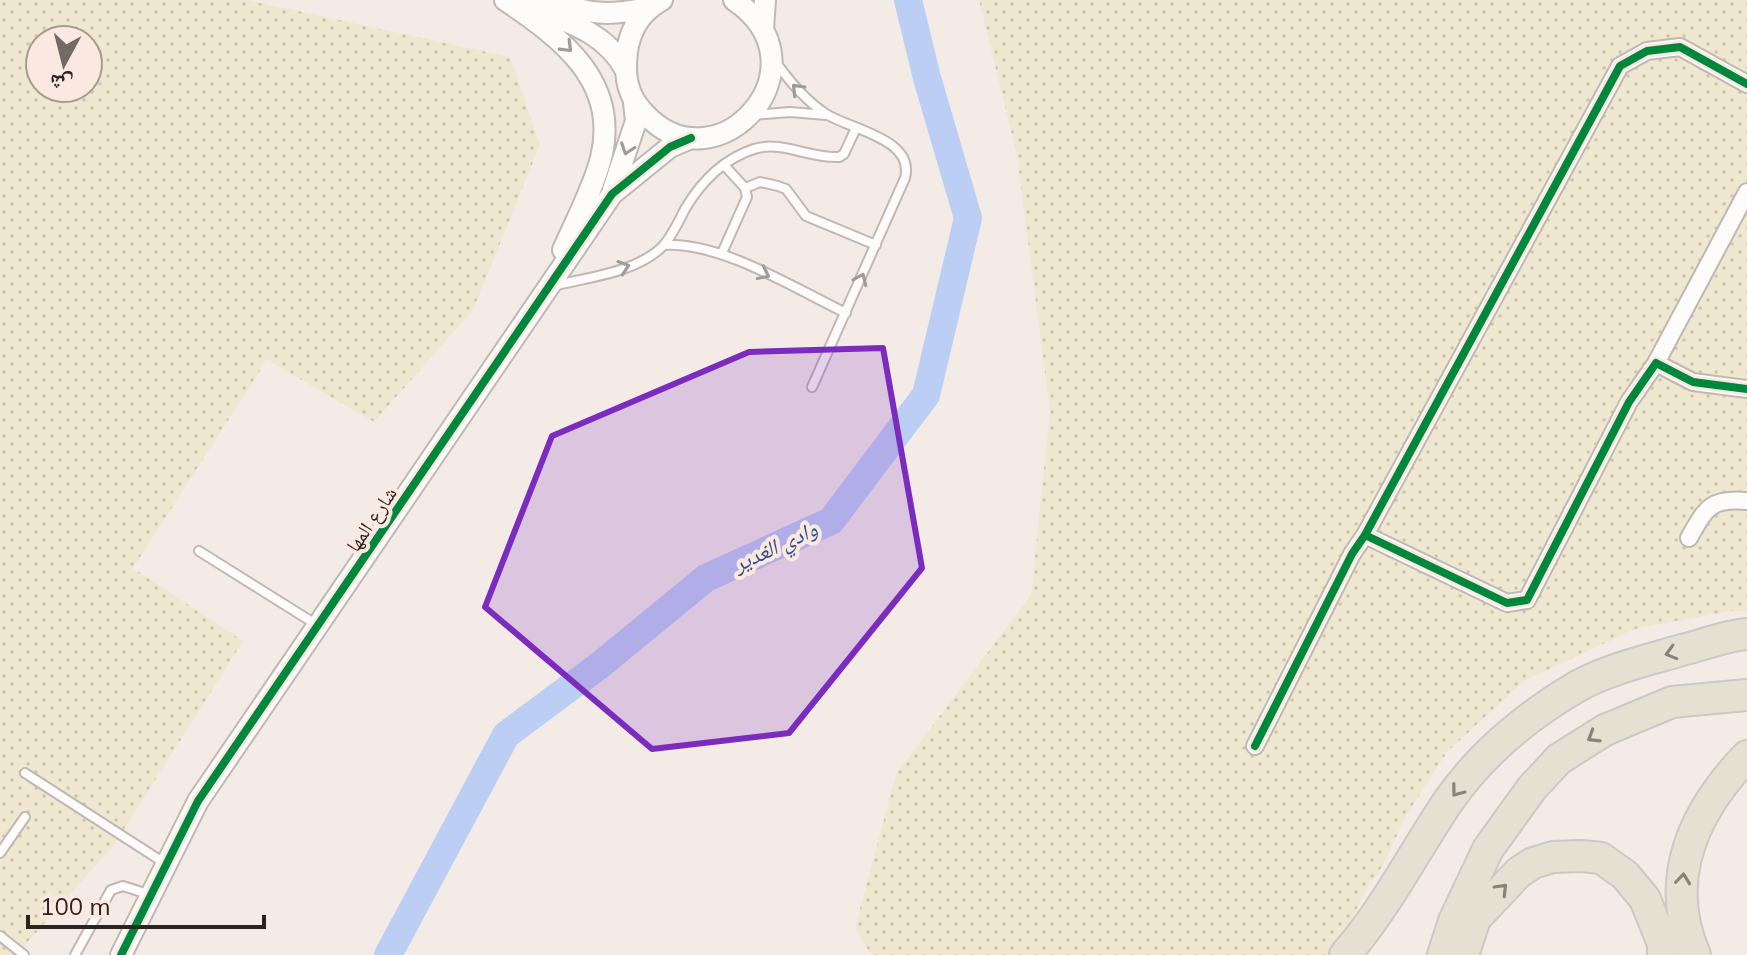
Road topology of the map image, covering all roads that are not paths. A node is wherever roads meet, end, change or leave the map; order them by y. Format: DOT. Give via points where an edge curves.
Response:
graph roads {
  1 [pos="505,0"];
  2 [pos="512,0"];
  3 [pos="543,0"];
  4 [pos="734,0"];
  5 [pos="765,0"];
  6 [pos="654,4"];
  7 [pos="763,29"];
  8 [pos="772,57"];
  9 [pos="626,71"];
  10 [pos="1747,84"];
  11 [pos="634,103"];
  12 [pos="828,115"];
  13 [pos="751,116"];
  14 [pos="856,128"];
  15 [pos="691,138"];
  16 [pos="724,165"];
  17 [pos="745,188"];
  18 [pos="1747,192"];
  19 [pos="612,194"];
  20 [pos="664,245"];
  21 [pos="876,245"];
  22 [pos="722,253"];
  23 [pos="548,287"];
  24 [pos="846,313"];
  25 [pos="1656,363"];
  26 [pos="812,387"];
  27 [pos="1747,389"];
  28 [pos="1747,501"];
  29 [pos="1365,535"];
  30 [pos="1689,538"];
  31 [pos="199,551"];
  32 [pos="318,625"];
  33 [pos="1747,634"];
  34 [pos="1747,673"];
  35 [pos="1747,695"];
  36 [pos="1672,702"];
  37 [pos="1255,746"];
  38 [pos="1747,756"];
  39 [pos="25,773"];
  40 [pos="25,817"];
  41 [pos="0,853"];
  42 [pos="167,864"];
  43 [pos="151,895"];
  44 [pos="0,936"];
  45 [pos="24,955"];
  46 [pos="75,955"];
  47 [pos="121,955"];
  48 [pos="1345,955"];
  49 [pos="1443,955"];
  50 [pos="1463,955"];
  51 [pos="1663,955"];
  52 [pos="1695,955"];
  1 -- 23 [label="street, one-way" via="574,53 589,73 604,115 595,179"];
  2 -- 9 [label="street" via="586,30 611,49"];
  3 -- 6 [label="street" via="616,15"];
  4 -- 7 [label="street"];
  5 -- 7 [label="street"];
  6 -- 9 [label="street" via="631,34"];
  7 -- 8 [label="street"];
  12 -- 8 [label="lane, one-way"];
  8 -- 13 [label="street" via="768,88"];
  9 -- 11 [label="street"];
  10 -- 29 [label="street" via="1680,47 1647,51 1620,66"];
  11 -- 15 [label="street" via="660,126"];
  11 -- 19 [label="street, شارع المها, one-way" via="636,121"];
  12 -- 13 [label="lane"];
  12 -- 14 [label="lane"];
  13 -- 15 [label="street, شارع المها" via="719,135"];
  14 -- 16 [label="lane" via="839,157 772,146 756,148"];
  14 -- 21 [label="lane" via="896,147 907,164"];
  15 -- 19 [label="street, شارع المها" via="670,147"];
  16 -- 17 [label="lane"];
  16 -- 20 [label="lane" via="704,181"];
  17 -- 21 [label="lane" via="760,182 786,189 806,216"];
  17 -- 22 [label="lane" via="745,202"];
  18 -- 25 [label="street"];
  19 -- 23 [label="street, شارع المها"];
  20 -- 22 [label="lane" via="688,244"];
  23 -- 20 [label="lane, one-way" via="623,268"];
  24 -- 21 [label="lane, one-way"];
  22 -- 24 [label="lane, one-way"];
  23 -- 32 [label="street, شارع المها"];
  24 -- 26 [label="lane"];
  25 -- 27 [label="street" via="1693,382"];
  25 -- 29 [label="street" via="1629,402 1527,600 1507,603"];
  28 -- 30 [label="street" via="1724,499 1704,511"];
  29 -- 37 [label="street"];
  31 -- 32 [label="lane"];
  32 -- 42 [label="street, شارع المها" via="198,801"];
  33 -- 48 [label="highway, one-way" via="1654,658 1580,685 1513,731 1447,804"];
  34 -- 36 [label="highway"];
  35 -- 36 [label="highway"];
  36 -- 49 [label="highway, one-way" via="1605,730 1559,759 1532,788 1488,849"];
  52 -- 38 [label="highway, one-way" via="1684,924 1685,859 1705,806"];
  39 -- 42 [label="lane"];
  40 -- 41 [label="lane"];
  42 -- 43 [label="street, شارع المها"];
  43 -- 46 [label="lane" via="123,886 111,890"];
  43 -- 47 [label="street, شارع المها"];
  44 -- 45 [label="lane"];
  50 -- 51 [label="highway, one-way" via="1475,919 1518,873 1553,857 1582,856 1601,858 1645,899"];
}
